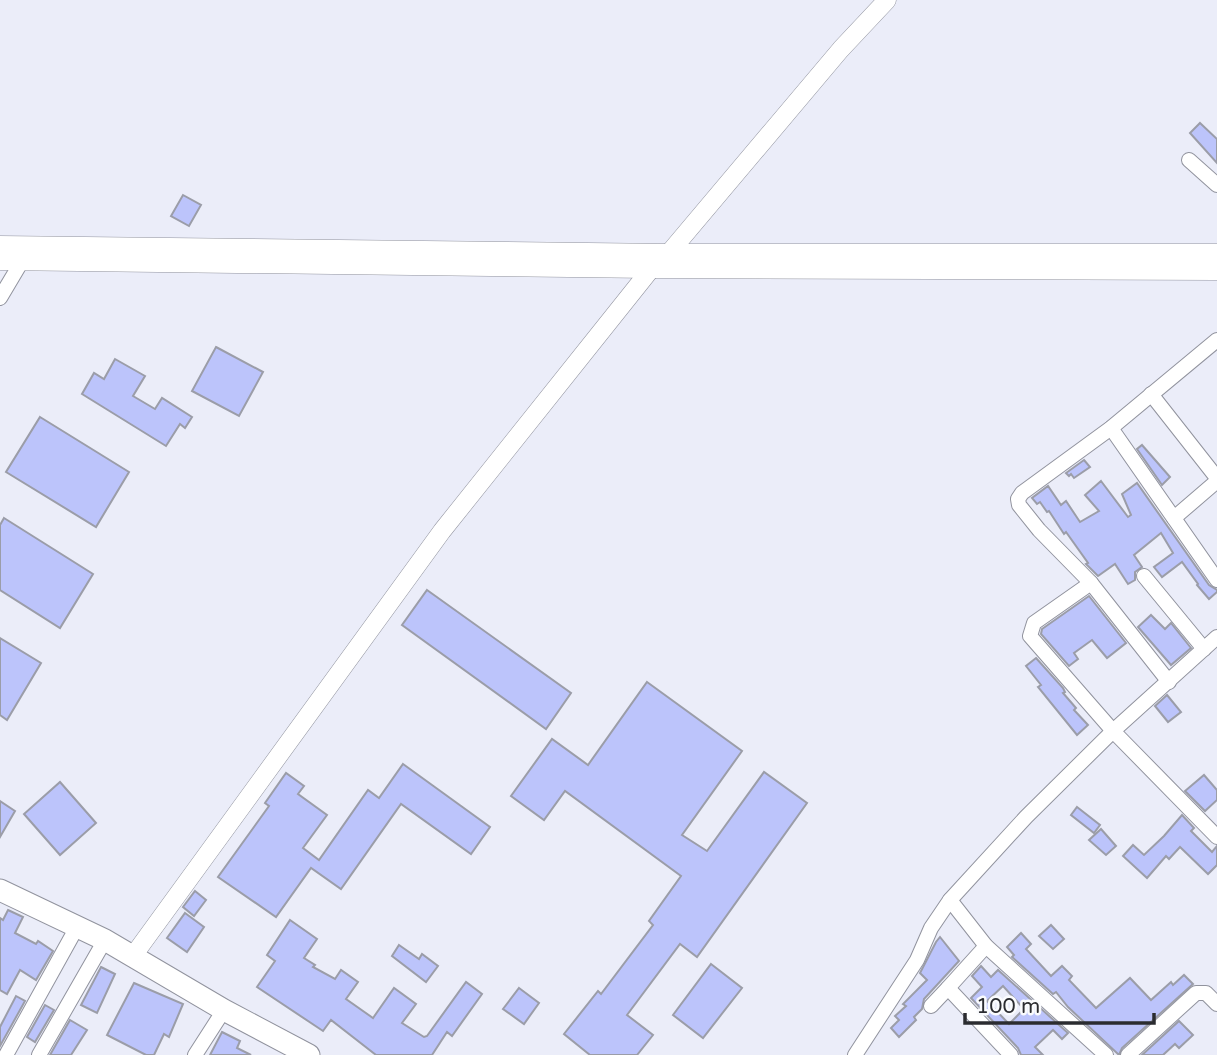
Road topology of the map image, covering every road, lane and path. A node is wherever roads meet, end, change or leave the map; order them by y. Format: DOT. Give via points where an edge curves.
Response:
graph roads {
  1 [pos="887,0"];
  2 [pos="1189,160"];
  3 [pos="1217,185"];
  4 [pos="0,245"];
  5 [pos="669,253"];
  6 [pos="1217,253"];
  7 [pos="0,261"];
  8 [pos="22,261"];
  9 [pos="651,269"];
  10 [pos="1217,271"];
  11 [pos="0,298"];
  12 [pos="1215,347"];
  13 [pos="1152,394"];
  14 [pos="1111,428"];
  15 [pos="1217,479"];
  16 [pos="1174,518"];
  17 [pos="1144,576"];
  18 [pos="1217,580"];
  19 [pos="1091,583"];
  20 [pos="1217,637"];
  21 [pos="1204,649"];
  22 [pos="1169,682"];
  23 [pos="1113,731"];
  24 [pos="1217,837"];
  25 [pos="0,891"];
  26 [pos="950,901"];
  27 [pos="77,927"];
  28 [pos="105,940"];
  29 [pos="986,946"];
  30 [pos="133,956"];
  31 [pos="948,988"];
  32 [pos="1217,1004"];
  33 [pos="931,1006"];
  34 [pos="224,1010"];
  35 [pos="6,1055"];
  36 [pos="39,1055"];
  37 [pos="195,1055"];
  38 [pos="309,1055"];
  39 [pos="855,1055"];
  40 [pos="1012,1055"];
  41 [pos="1106,1055"];
  42 [pos="1128,1055"];
  1 -- 5 [label="street"];
  2 -- 3 [label="street"];
  4 -- 5 [label="street"];
  5 -- 6 [label="street"];
  5 -- 9 [label="street"];
  7 -- 8 [label="street"];
  8 -- 9 [label="street"];
  8 -- 11 [label="street"];
  9 -- 10 [label="street"];
  9 -- 30 [label="street" via="442,531"];
  12 -- 13 [label="street"];
  13 -- 14 [label="street"];
  13 -- 15 [label="street"];
  14 -- 16 [label="street"];
  14 -- 19 [label="street" via="1018,499 1039,530"];
  15 -- 16 [label="street"];
  16 -- 18 [label="street"];
  17 -- 21 [label="street"];
  19 -- 22 [label="street"];
  19 -- 23 [label="street" via="1034,624 1030,635"];
  20 -- 21 [label="street"];
  21 -- 22 [label="street"];
  22 -- 23 [label="street"];
  23 -- 24 [label="street"];
  23 -- 26 [label="street"];
  25 -- 27 [label="main road"];
  26 -- 29 [label="street"];
  26 -- 39 [label="street"];
  27 -- 28 [label="main road"];
  27 -- 35 [label="street"];
  28 -- 30 [label="main road"];
  28 -- 36 [label="street"];
  29 -- 31 [label="street"];
  29 -- 41 [label="street"];
  30 -- 34 [label="main road"];
  31 -- 33 [label="street"];
  31 -- 40 [label="street"];
  32 -- 42 [label="street" via="1206,993 1196,993"];
  34 -- 37 [label="street"];
  34 -- 38 [label="main road"];
}
